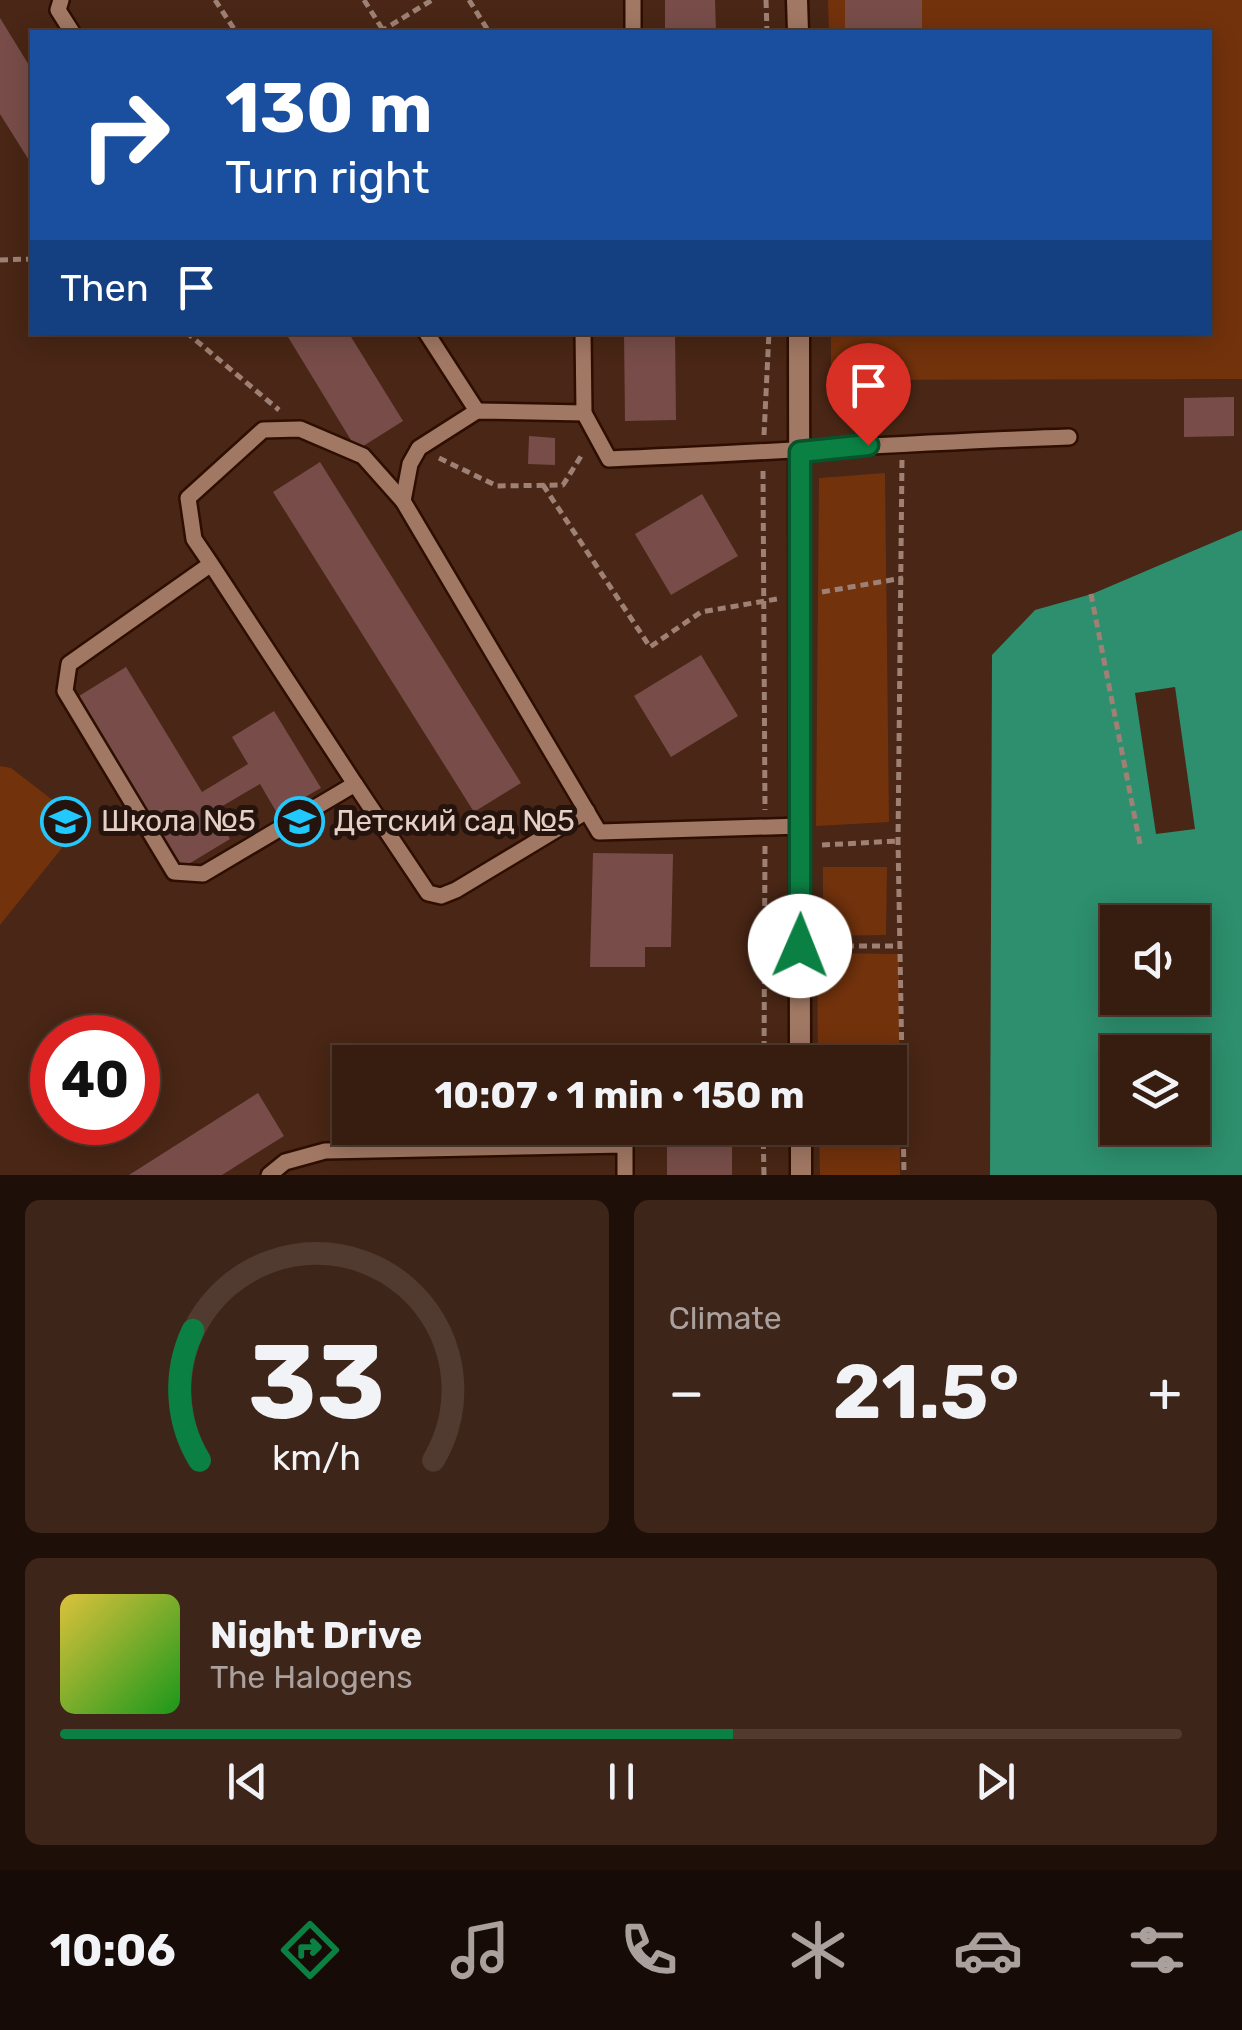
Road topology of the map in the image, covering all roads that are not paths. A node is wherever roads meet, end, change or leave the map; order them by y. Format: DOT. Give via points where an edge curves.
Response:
graph roads {
  1 [pos="60,0"];
  2 [pos="633,0"];
  3 [pos="798,0"];
  4 [pos="71,30"];
  5 [pos="633,30"];
  6 [pos="798,30"];
  7 [pos="428,335"];
  8 [pos="583,335"];
  9 [pos="799,335"];
  10 [pos="477,412"];
  11 [pos="584,413"];
  12 [pos="1069,437"];
  13 [pos="800,452"];
  14 [pos="402,500"];
  15 [pos="211,564"];
  16 [pos="355,784"];
  17 [pos="586,810"];
  18 [pos="801,836"];
  19 [pos="800,1045"];
  20 [pos="801,1145"];
  21 [pos="268,1175"];
  22 [pos="625,1175"];
  23 [pos="801,1175"];
  1 -- 4 [label="lane" via="58,10"];
  2 -- 5 [label="lane"];
  3 -- 6 [label="street"];
  7 -- 10 [label="lane"];
  8 -- 11 [label="lane"];
  9 -- 13 [label="street"];
  10 -- 11 [label="lane"];
  10 -- 14 [label="lane" via="420,448"];
  11 -- 13 [label="lane" via="609,458"];
  12 -- 13 [label="lane"];
  13 -- 18 [label="street"];
  14 -- 15 [label="lane" via="363,456 300,428 263,430 188,498 194,539"];
  14 -- 17 [label="lane"];
  15 -- 16 [label="lane"];
  15 -- 16 [label="lane" via="69,664 65,691 174,872 203,874"];
  16 -- 17 [label="lane" via="428,893 440,896"];
  17 -- 18 [label="lane" via="599,832 765,827"];
  18 -- 19 [label="street"];
  20 -- 23 [label="street"];
  21 -- 22 [label="lane" via="285,1162 326,1150 625,1145"];
}
